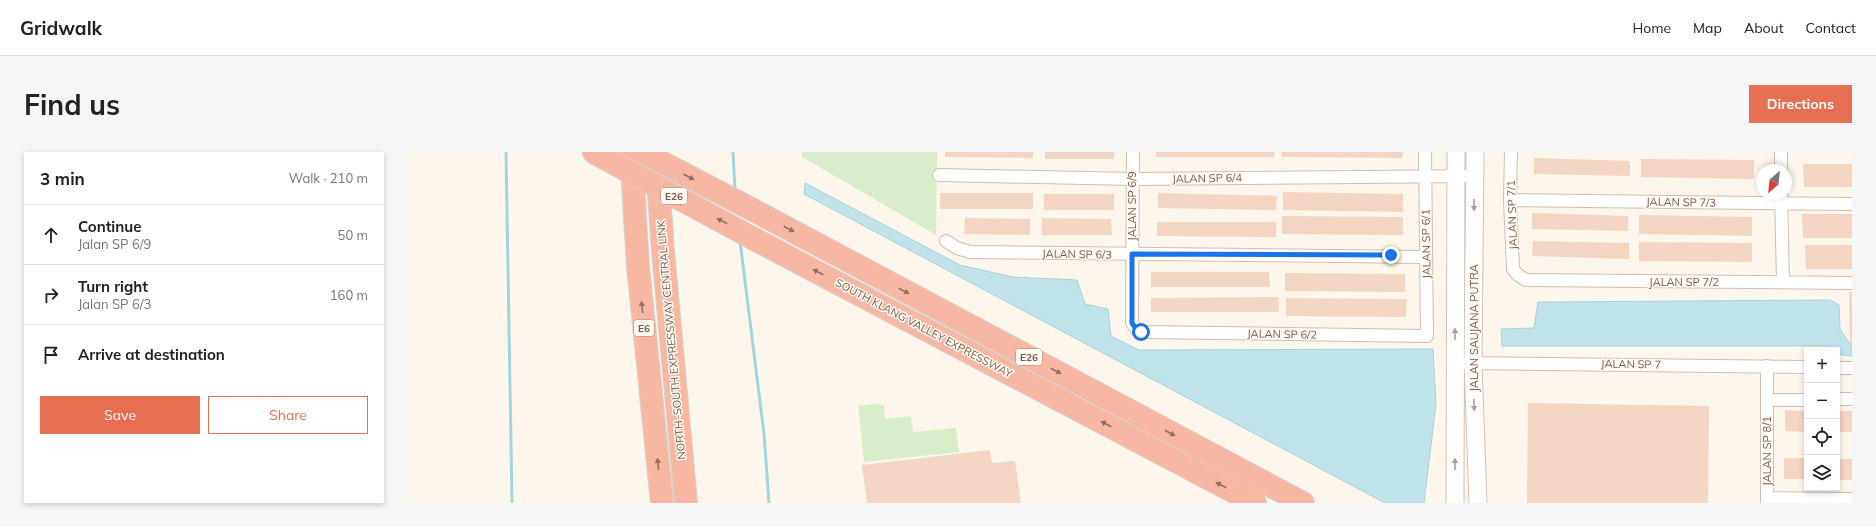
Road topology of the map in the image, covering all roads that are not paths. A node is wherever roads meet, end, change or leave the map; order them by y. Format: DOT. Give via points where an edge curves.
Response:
graph roads {
  1 [pos="593,152"];
  2 [pos="631,152"];
  3 [pos="642,152"];
  4 [pos="656,152"];
  5 [pos="1133,152"];
  6 [pos="1426,152"];
  7 [pos="1456,152"];
  8 [pos="1475,152"];
  9 [pos="1510,152"];
  10 [pos="1781,152"];
  11 [pos="1781,164"];
  12 [pos="939,175"];
  13 [pos="1456,175"];
  14 [pos="1425,176"];
  15 [pos="1475,176"];
  16 [pos="1132,179"];
  17 [pos="1756,198"];
  18 [pos="1792,199"];
  19 [pos="1510,200"];
  20 [pos="1782,200"];
  21 [pos="1852,204"];
  22 [pos="946,241"];
  23 [pos="1132,254"];
  24 [pos="1426,256"];
  25 [pos="1518,275"];
  26 [pos="1783,282"];
  27 [pos="1852,283"];
  28 [pos="1137,330"];
  29 [pos="1427,336"];
  30 [pos="1455,363"];
  31 [pos="1473,363"];
  32 [pos="1767,366"];
  33 [pos="1804,367"];
  34 [pos="1840,368"];
  35 [pos="1852,368"];
  36 [pos="1852,399"];
  37 [pos="1767,400"];
  38 [pos="1804,400"];
  39 [pos="1840,400"];
  40 [pos="1852,499"];
  41 [pos="1767,501"];
  42 [pos="662,503"];
  43 [pos="686,503"];
  44 [pos="1256,503"];
  45 [pos="1303,503"];
  46 [pos="1455,503"];
  47 [pos="1478,503"];
  44 -- 1 [label="highway, SOUTH KLANG VALLEY EXPRESSWAY / E26, one-way, bridge"];
  42 -- 2 [label="highway, E6, one-way" via="638,266"];
  3 -- 45 [label="highway, E26, one-way, bridge"];
  4 -- 43 [label="highway, NORTH–SOUTH EXPRESSWAY CENTRAL LINK / E6"];
  5 -- 16 [label="street, JALAN SP 6/9"];
  6 -- 14 [label="street, JALAN SP 6/1"];
  7 -- 13 [label="main road, JALAN SAUJANA PUTRA"];
  8 -- 15 [label="main road, JALAN SAUJANA PUTRA"];
  9 -- 19 [label="street, JALAN SP 7/1"];
  10 -- 11 [label="street"];
  12 -- 16 [label="street, JALAN SP 6/4"];
  13 -- 14 [label="street, JALAN SP 6/4"];
  13 -- 15 [label="street, JALAN SP 6/4"];
  30 -- 13 [label="main road, JALAN SAUJANA PUTRA, one-way"];
  14 -- 16 [label="street, JALAN SP 6/4"];
  14 -- 24 [label="street, JALAN SP 6/1"];
  15 -- 31 [label="main road, JALAN SAUJANA PUTRA, one-way"];
  16 -- 23 [label="street, JALAN SP 6/9"];
  17 -- 19 [label="street, JALAN SP 7/3"];
  18 -- 21 [label="street, JALAN SP 7/3"];
  19 -- 25 [label="street, JALAN SP 7/1" via="1513,269"];
  20 -- 26 [label="street"];
  22 -- 23 [label="street, JALAN SP 6/3" via="970,252"];
  23 -- 24 [label="street, JALAN SP 6/3"];
  23 -- 28 [label="street, JALAN SP 6/9" via="1132,323"];
  24 -- 29 [label="street, JALAN SP 6/1"];
  25 -- 26 [label="street, JALAN SP 7/2" via="1526,280"];
  26 -- 27 [label="street, JALAN SP 7/2"];
  28 -- 29 [label="street, JALAN SP 6/2"];
  30 -- 31 [label="street, JALAN SP 7"];
  46 -- 30 [label="main road, JALAN SAUJANA PUTRA, one-way"];
  31 -- 32 [label="street, JALAN SP 7"];
  31 -- 47 [label="main road, JALAN SAUJANA PUTRA, one-way"];
  32 -- 33 [label="street, JALAN SP 7"];
  32 -- 37 [label="street, JALAN SP 8/1"];
  34 -- 35 [label="street"];
  36 -- 39 [label="street"];
  37 -- 38 [label="street, JALAN SP 8/1"];
  37 -- 41 [label="street, JALAN SP 8/1"];
  40 -- 41 [label="street"];
}
